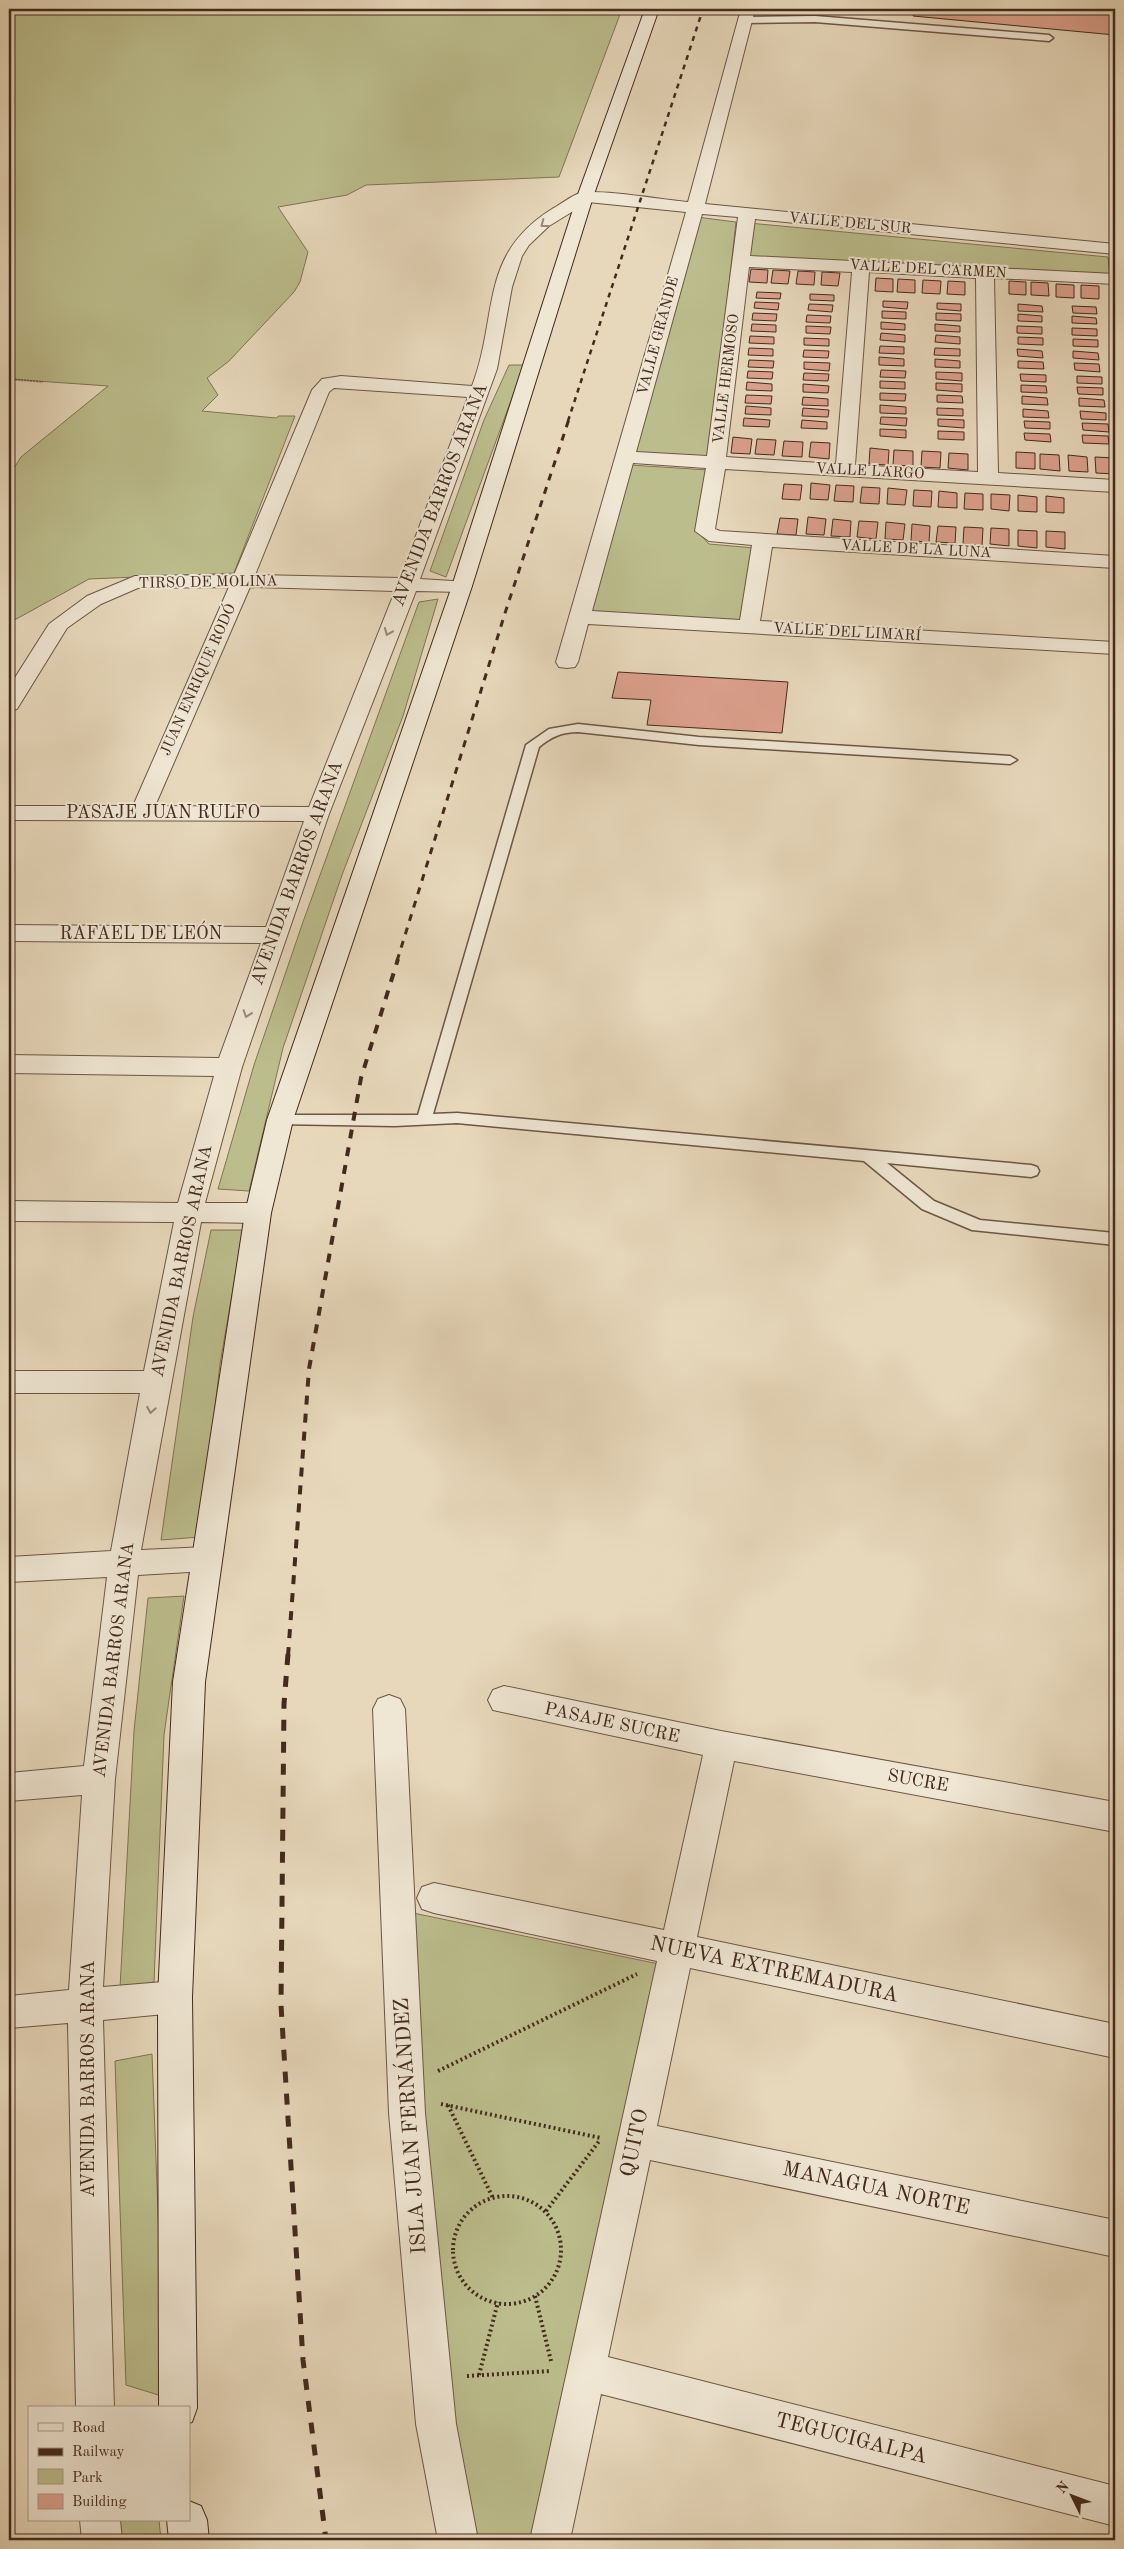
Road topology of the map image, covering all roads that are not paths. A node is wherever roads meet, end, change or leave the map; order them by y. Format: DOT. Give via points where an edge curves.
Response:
graph roads {
  1 [pos="652,9"];
  2 [pos="747,14"];
  3 [pos="1049,38"];
  4 [pos="584,197"];
  5 [pos="694,208"];
  6 [pos="747,214"];
  7 [pos="1114,249"];
  8 [pos="741,261"];
  9 [pos="861,267"];
  10 [pos="1115,269"];
  11 [pos="985,273"];
  12 [pos="1115,279"];
  13 [pos="478,392"];
  14 [pos="625,457"];
  15 [pos="716,463"];
  16 [pos="845,470"];
  17 [pos="988,479"];
  18 [pos="1115,486"];
  19 [pos="716,538"];
  20 [pos="763,540"];
  21 [pos="1115,562"];
  22 [pos="242,581"];
  23 [pos="408,584"];
  24 [pos="462,586"];
  25 [pos="579,617"];
  26 [pos="749,627"];
  27 [pos="1115,648"];
  28 [pos="567,662"];
  29 [pos="9,704"];
  30 [pos="1010,760"];
  31 [pos="9,813"];
  32 [pos="141,813"];
  33 [pos="318,814"];
  34 [pos="9,933"];
  35 [pos="274,935"];
  36 [pos="9,1064"];
  37 [pos="228,1066"];
  38 [pos="424,1119"];
  39 [pos="280,1120"];
  40 [pos="868,1156"];
  41 [pos="1031,1171"];
  42 [pos="9,1211"];
  43 [pos="189,1212"];
  44 [pos="258,1213"];
  45 [pos="1115,1239"];
  46 [pos="9,1382"];
  47 [pos="156,1382"];
  48 [pos="206,1559"];
  49 [pos="124,1563"];
  50 [pos="9,1569"];
  51 [pos="504,1700"];
  52 [pos="389,1709"];
  53 [pos="721,1745"];
  54 [pos="99,1780"];
  55 [pos="9,1787"];
  56 [pos="1115,1818"];
  57 [pos="434,1898"];
  58 [pos="677,1950"];
  59 [pos="176,1997"];
  60 [pos="85,2005"];
  61 [pos="9,2012"];
  62 [pos="1115,2041"];
  63 [pos="618,2138"];
  64 [pos="1115,2239"];
  65 [pos="570,2371"];
  66 [pos="95,2406"];
  67 [pos="178,2406"];
  68 [pos="1115,2506"];
  69 [pos="100,2522"];
  70 [pos="187,2522"];
  71 [pos="102,2540"];
  72 [pos="189,2540"];
  73 [pos="458,2540"];
  74 [pos="550,2540"];
  1 -- 4 [label="street"];
  2 -- 3 [label="lane"];
  2 -- 5 [label="street, VALLE GRANDE"];
  4 -- 5 [label="street, VALLE DEL SUR"];
  4 -- 13 [label="street, AVENIDA BARROS ARANA, one-way" via="534,231 515,253 504,290 495,346"];
  4 -- 24 [label="street"];
  5 -- 6 [label="street, VALLE DEL SUR"];
  5 -- 14 [label="street, VALLE GRANDE"];
  6 -- 7 [label="street, VALLE DEL SUR"];
  6 -- 8 [label="street, VALLE HERMOSO"];
  7 -- 10 [label="street"];
  8 -- 9 [label="street, VALLE DEL CARMEN"];
  8 -- 15 [label="street, VALLE HERMOSO"];
  9 -- 11 [label="street, VALLE DEL CARMEN"];
  9 -- 16 [label="street"];
  11 -- 12 [label="street, VALLE DEL CARMEN"];
  11 -- 17 [label="street"];
  13 -- 22 [label="street, JUAN ENRIQUE RODÓ" via="342,382 329,383 320,390"];
  13 -- 23 [label="street, AVENIDA BARROS ARANA"];
  14 -- 15 [label="street, VALLE LARGO"];
  14 -- 25 [label="street, VALLE GRANDE"];
  15 -- 16 [label="street, VALLE LARGO"];
  15 -- 19 [label="street, VALLE HERMOSO" via="705,531"];
  16 -- 17 [label="street, VALLE LARGO"];
  17 -- 18 [label="street, VALLE LARGO"];
  19 -- 20 [label="street, VALLE DE LA LUNA"];
  20 -- 21 [label="street, VALLE DE LA LUNA"];
  20 -- 26 [label="street"];
  22 -- 23 [label="street, TIRSO DE MOLINA"];
  22 -- 29 [label="street, TIRSO DE MOLINA" via="135,582 94,600 59,624"];
  22 -- 32 [label="street, JUAN ENRIQUE RODÓ"];
  23 -- 24 [label="street, TIRSO DE MOLINA"];
  23 -- 33 [label="street, AVENIDA BARROS ARANA, one-way"];
  24 -- 39 [label="street"];
  25 -- 26 [label="street, VALLE DEL LIMARÍ"];
  25 -- 28 [label="street, VALLE GRANDE"];
  26 -- 27 [label="street, VALLE DEL LIMARÍ"];
  30 -- 38 [label="lane" via="699,741 578,728 559,728 544,736 533,745"];
  31 -- 32 [label="street, PASAJE JUAN RULFO"];
  32 -- 33 [label="street, PASAJE JUAN RULFO"];
  33 -- 35 [label="street, AVENIDA BARROS ARANA"];
  34 -- 35 [label="street, RAFAEL DE LEÓN"];
  35 -- 37 [label="street, AVENIDA BARROS ARANA, one-way"];
  36 -- 37 [label="street"];
  37 -- 43 [label="street, AVENIDA BARROS ARANA"];
  38 -- 39 [label="lane"];
  38 -- 40 [label="lane" via="457,1118"];
  39 -- 44 [label="street"];
  40 -- 41 [label="lane"];
  40 -- 45 [label="lane" via="928,1205 978,1226"];
  42 -- 43 [label="street"];
  43 -- 44 [label="street"];
  43 -- 47 [label="street, AVENIDA BARROS ARANA"];
  44 -- 48 [label="street"];
  46 -- 47 [label="street"];
  47 -- 49 [label="street, AVENIDA BARROS ARANA, one-way"];
  48 -- 49 [label="street"];
  48 -- 59 [label="street" via="189,1682"];
  49 -- 50 [label="street"];
  49 -- 54 [label="street, AVENIDA BARROS ARANA"];
  51 -- 53 [label="street, PASAJE SUCRE"];
  52 -- 73 [label="street, ISLA JUAN FERNÁNDEZ" via="406,2098 436,2424"];
  53 -- 56 [label="street, SUCRE"];
  53 -- 58 [label="street, QUITO"];
  54 -- 55 [label="street"];
  54 -- 60 [label="street, AVENIDA BARROS ARANA"];
  57 -- 58 [label="street, NUEVA EXTREMADURA"];
  58 -- 62 [label="street, NUEVA EXTREMADURA"];
  58 -- 63 [label="street, QUITO"];
  59 -- 60 [label="street"];
  59 -- 67 [label="street"];
  60 -- 61 [label="street"];
  60 -- 66 [label="street, AVENIDA BARROS ARANA"];
  63 -- 64 [label="street, MANAGUA NORTE"];
  63 -- 65 [label="street, QUITO"];
  65 -- 68 [label="street, TEGUCIGALPA"];
  65 -- 74 [label="street, QUITO"];
  69 -- 71 [label="street"];
  70 -- 72 [label="street"];
}
